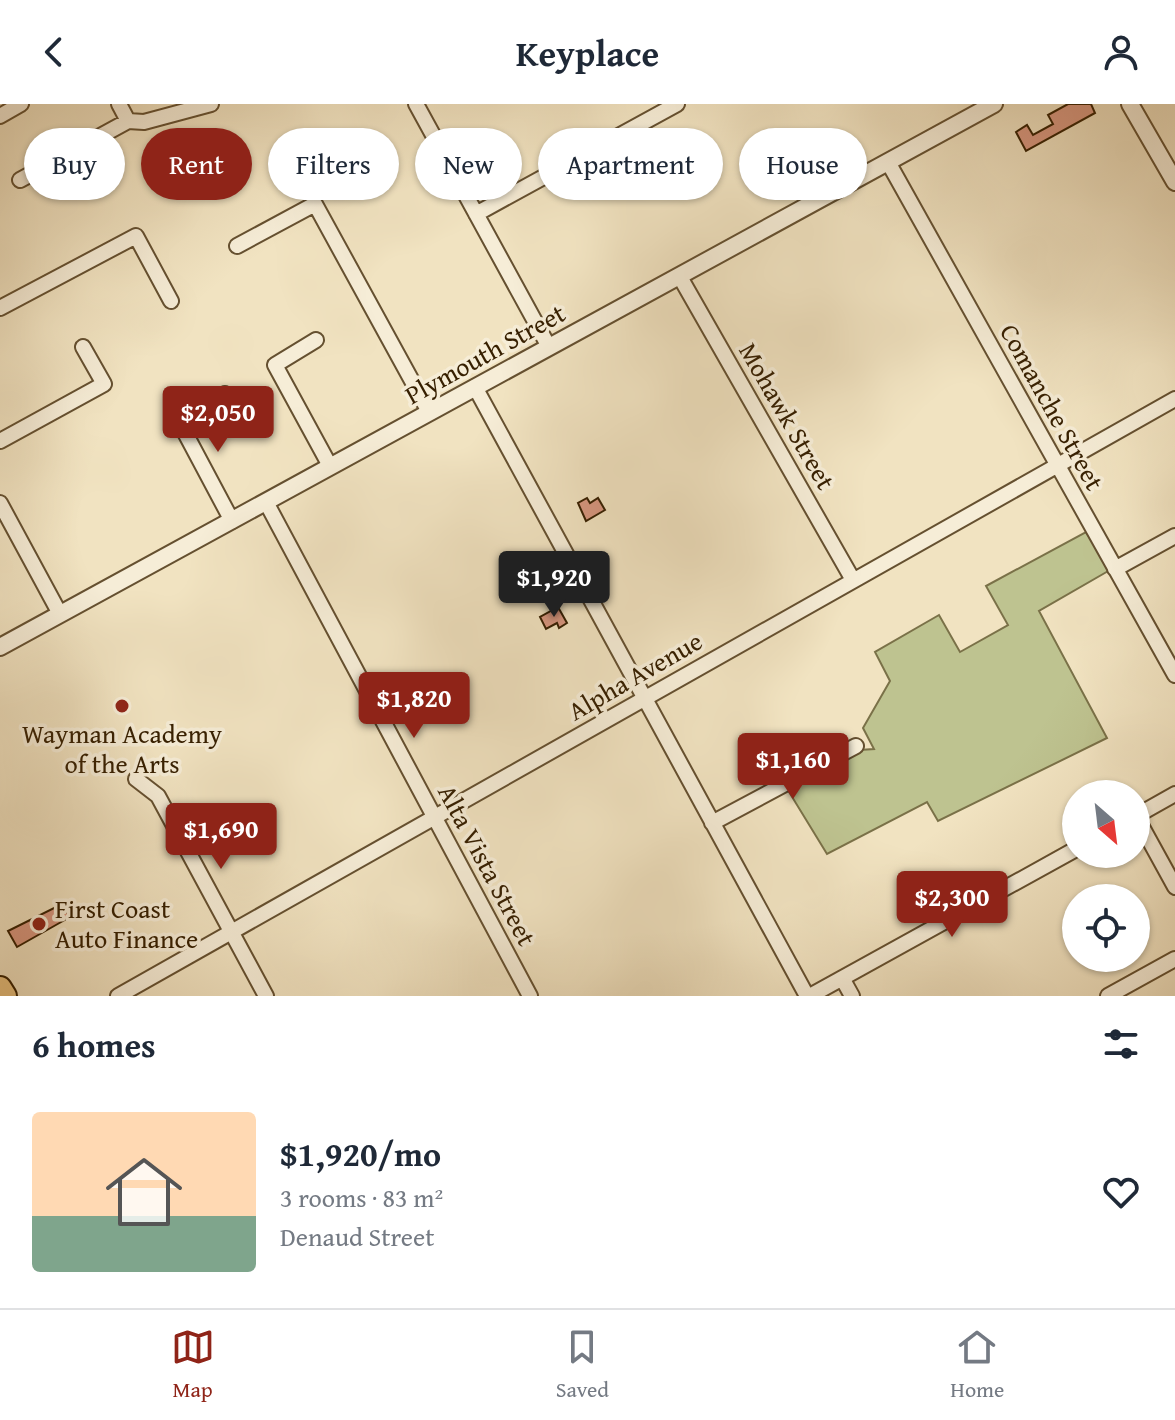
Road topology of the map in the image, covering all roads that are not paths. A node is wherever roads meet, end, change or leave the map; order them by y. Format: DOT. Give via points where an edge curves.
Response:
graph roads {
  1 [pos="21,104"];
  2 [pos="119,104"];
  3 [pos="211,104"];
  4 [pos="416,104"];
  5 [pos="677,104"];
  6 [pos="994,104"];
  7 [pos="1130,104"];
  8 [pos="0,116"];
  9 [pos="128,121"];
  10 [pos="888,162"];
  11 [pos="20,180"];
  12 [pos="1175,182"];
  13 [pos="476,214"];
  14 [pos="237,246"];
  15 [pos="680,277"];
  16 [pos="171,301"];
  17 [pos="0,308"];
  18 [pos="316,340"];
  19 [pos="83,347"];
  20 [pos="549,347"];
  21 [pos="475,387"];
  22 [pos="225,394"];
  23 [pos="1175,399"];
  24 [pos="429,412"];
  25 [pos="0,441"];
  26 [pos="1057,465"];
  27 [pos="330,466"];
  28 [pos="266,502"];
  29 [pos="0,503"];
  30 [pos="232,521"];
  31 [pos="1175,536"];
  32 [pos="1115,569"];
  33 [pos="853,580"];
  34 [pos="60,614"];
  35 [pos="0,647"];
  36 [pos="1175,675"];
  37 [pos="645,698"];
  38 [pos="856,746"];
  39 [pos="136,779"];
  40 [pos="1175,794"];
  41 [pos="1150,808"];
  42 [pos="434,817"];
  43 [pos="712,823"];
  44 [pos="1150,841"];
  45 [pos="1062,857"];
  46 [pos="1175,887"];
  47 [pos="231,932"];
  48 [pos="1175,959"];
  49 [pos="842,978"];
  50 [pos="0,988"];
  51 [pos="5,996"];
  52 [pos="118,996"];
  53 [pos="266,996"];
  54 [pos="530,996"];
  55 [pos="809,996"];
  56 [pos="852,996"];
  57 [pos="1108,996"];
  1 -- 8 [label="street"];
  2 -- 9 [label="street"];
  3 -- 9 [label="street" via="144,122"];
  4 -- 13 [label="street"];
  5 -- 13 [label="street"];
  6 -- 10 [label="street, Plymouth Street"];
  7 -- 12 [label="street"];
  9 -- 11 [label="street"];
  10 -- 15 [label="street, Plymouth Street"];
  10 -- 26 [label="street, Comanche Street"];
  13 -- 20 [label="street"];
  14 -- 24 [label="street" via="315,204"];
  15 -- 20 [label="street, Plymouth Street"];
  15 -- 33 [label="street, Mohawk Street"];
  16 -- 17 [label="street" via="136,236"];
  18 -- 27 [label="street" via="275,365"];
  19 -- 25 [label="street" via="104,384"];
  20 -- 21 [label="street, Plymouth Street"];
  21 -- 24 [label="street, Plymouth Street"];
  21 -- 37 [label="street"];
  22 -- 30 [label="street" via="181,420"];
  23 -- 26 [label="street, Alpha Avenue"];
  24 -- 27 [label="street, Plymouth Street"];
  26 -- 32 [label="street, Comanche Street"];
  26 -- 33 [label="street, Alpha Avenue"];
  27 -- 28 [label="street, Plymouth Street"];
  28 -- 30 [label="street, Plymouth Street"];
  28 -- 42 [label="street, Alta Vista Street"];
  29 -- 34 [label="street"];
  30 -- 34 [label="street, Plymouth Street"];
  31 -- 32 [label="street"];
  32 -- 36 [label="street, Comanche Street"];
  33 -- 37 [label="street, Alpha Avenue"];
  34 -- 35 [label="street, Plymouth Street"];
  37 -- 42 [label="street, Alpha Avenue"];
  37 -- 43 [label="street"];
  38 -- 43 [label="street"];
  39 -- 47 [label="street" via="158,796"];
  40 -- 41 [label="street"];
  42 -- 47 [label="street, Alpha Avenue"];
  42 -- 54 [label="street, Alta Vista Street"];
  43 -- 55 [label="street"];
  44 -- 46 [label="street"];
  45 -- 49 [label="street"];
  47 -- 52 [label="street, Alpha Avenue"];
  47 -- 53 [label="street"];
  48 -- 57 [label="street"];
  49 -- 55 [label="street"];
  49 -- 56 [label="street"];
  50 -- 51 [label="main road"];
}
